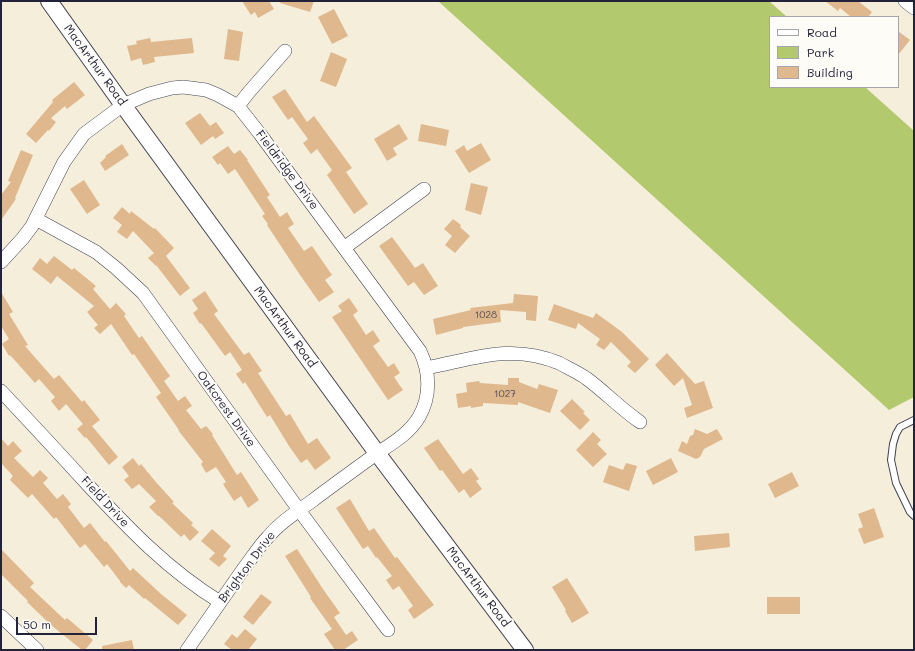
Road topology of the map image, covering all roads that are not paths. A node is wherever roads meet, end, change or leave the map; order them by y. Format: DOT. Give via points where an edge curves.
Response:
graph roads {
  1 [pos="49,1"];
  2 [pos="905,1"];
  3 [pos="914,8"];
  4 [pos="285,52"];
  5 [pos="123,105"];
  6 [pos="238,106"];
  7 [pos="424,189"];
  8 [pos="36,219"];
  9 [pos="344,248"];
  10 [pos="1,262"];
  11 [pos="426,368"];
  12 [pos="1,391"];
  13 [pos="914,420"];
  14 [pos="640,422"];
  15 [pos="377,454"];
  16 [pos="299,510"];
  17 [pos="914,516"];
  18 [pos="220,602"];
  19 [pos="1,616"];
  20 [pos="388,630"];
  21 [pos="37,650"];
  22 [pos="187,650"];
  23 [pos="525,650"];
  1 -- 5 [label="street, MacArthur Road"];
  2 -- 3 [label="street"];
  4 -- 6 [label="street"];
  5 -- 6 [label="street, Fieldridge Drive" via="160,91 183,87 206,90"];
  5 -- 8 [label="street, Fieldridge Drive" via="84,134 64,162"];
  5 -- 15 [label="street, MacArthur Road"];
  6 -- 9 [label="street, Fieldridge Drive"];
  7 -- 9 [label="street"];
  8 -- 10 [label="street, Fieldridge Drive"];
  8 -- 16 [label="street, Oakcrest Drive" via="96,252 143,293"];
  9 -- 11 [label="street, Fieldridge Drive" via="420,351"];
  11 -- 14 [label="street" via="485,355 505,353 536,356 585,377"];
  11 -- 15 [label="street, Fieldridge Drive" via="428,394 419,416 409,429"];
  12 -- 18 [label="street, Field Drive" via="154,552 198,588"];
  13 -- 17 [label="lane" via="900,427 893,444 891,460 896,483"];
  15 -- 16 [label="street, Brighton Drive"];
  15 -- 23 [label="street, MacArthur Road"];
  16 -- 18 [label="street, Brighton Drive" via="268,537"];
  16 -- 20 [label="street, Oakcrest Drive"];
  18 -- 22 [label="street, Brighton Drive"];
  19 -- 21 [label="street"];
}
